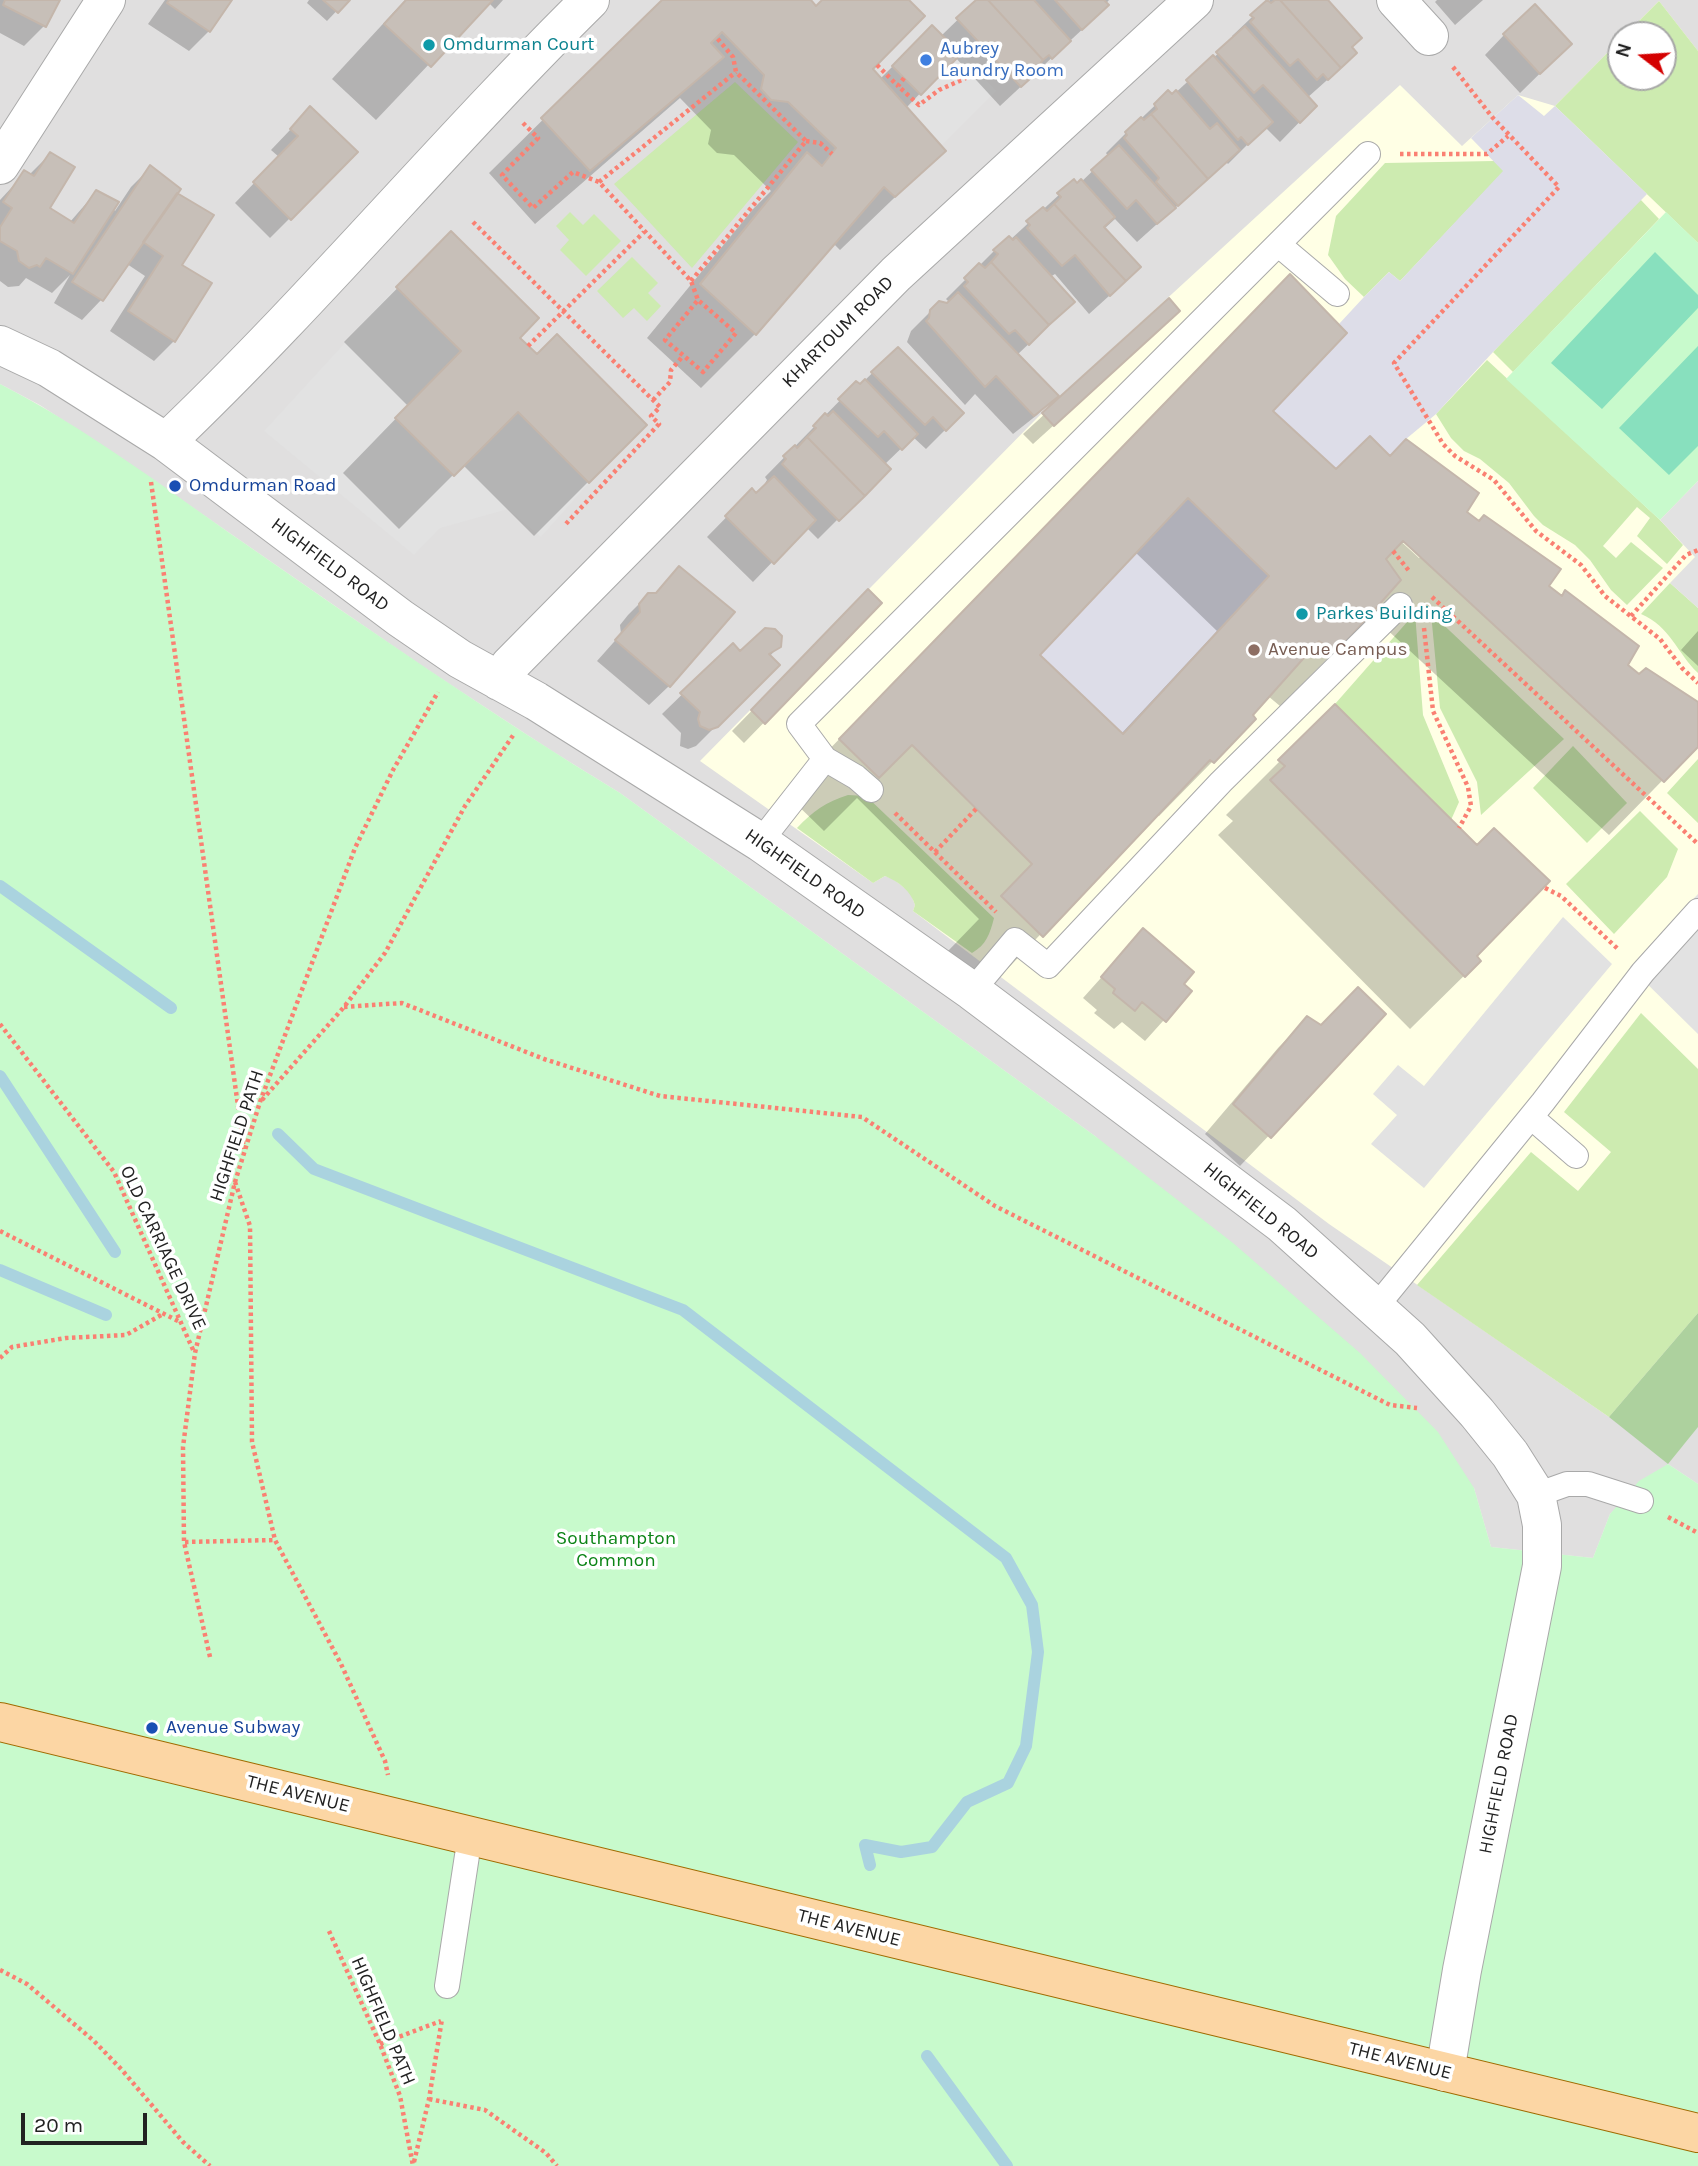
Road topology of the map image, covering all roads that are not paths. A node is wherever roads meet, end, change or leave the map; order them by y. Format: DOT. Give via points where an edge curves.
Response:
graph roads {
  1 [pos="106,0"];
  2 [pos="590,0"];
  3 [pos="1194,0"];
  4 [pos="1396,0"];
  5 [pos="1429,36"];
  6 [pos="1368,154"];
  7 [pos="0,165"];
  8 [pos="1279,245"];
  9 [pos="1337,294"];
  10 [pos="0,345"];
  11 [pos="166,442"];
  12 [pos="1400,605"];
  13 [pos="499,681"];
  14 [pos="825,759"];
  15 [pos="872,790"];
  16 [pos="760,842"];
  17 [pos="1698,911"];
  18 [pos="972,991"];
  19 [pos="1531,1117"];
  20 [pos="1576,1156"];
  21 [pos="1376,1307"];
  22 [pos="1536,1495"];
  23 [pos="1641,1501"];
  24 [pos="0,1722"];
  25 [pos="470,1836"];
  26 [pos="447,1986"];
  27 [pos="1445,2072"];
  28 [pos="1698,2133"];
  1 -- 7 [label="street"];
  2 -- 11 [label="street" via="230,381"];
  3 -- 13 [label="street, KHARTOUM ROAD" via="896,274 515,659"];
  4 -- 5 [label="street"];
  6 -- 8 [label="lane"];
  8 -- 9 [label="lane"];
  8 -- 14 [label="lane" via="799,724"];
  10 -- 11 [label="street, HIGHFIELD ROAD" via="49,368"];
  11 -- 13 [label="street, HIGHFIELD ROAD" via="400,618"];
  12 -- 18 [label="lane" via="1221,782 1048,966 1015,940"];
  13 -- 16 [label="street, HIGHFIELD ROAD"];
  14 -- 15 [label="lane"];
  14 -- 16 [label="lane"];
  16 -- 18 [label="street, HIGHFIELD ROAD"];
  17 -- 19 [label="lane" via="1643,972"];
  18 -- 21 [label="street, HIGHFIELD ROAD" via="1282,1224"];
  19 -- 20 [label="lane"];
  19 -- 21 [label="lane"];
  21 -- 22 [label="street, HIGHFIELD ROAD" via="1477,1413"];
  22 -- 23 [label="lane" via="1567,1484 1588,1484"];
  22 -- 27 [label="street, HIGHFIELD ROAD" via="1542,1566"];
  24 -- 25 [label="main road, THE AVENUE"];
  25 -- 26 [label="lane"];
  25 -- 27 [label="main road, THE AVENUE"];
  27 -- 28 [label="main road, THE AVENUE"];
}
